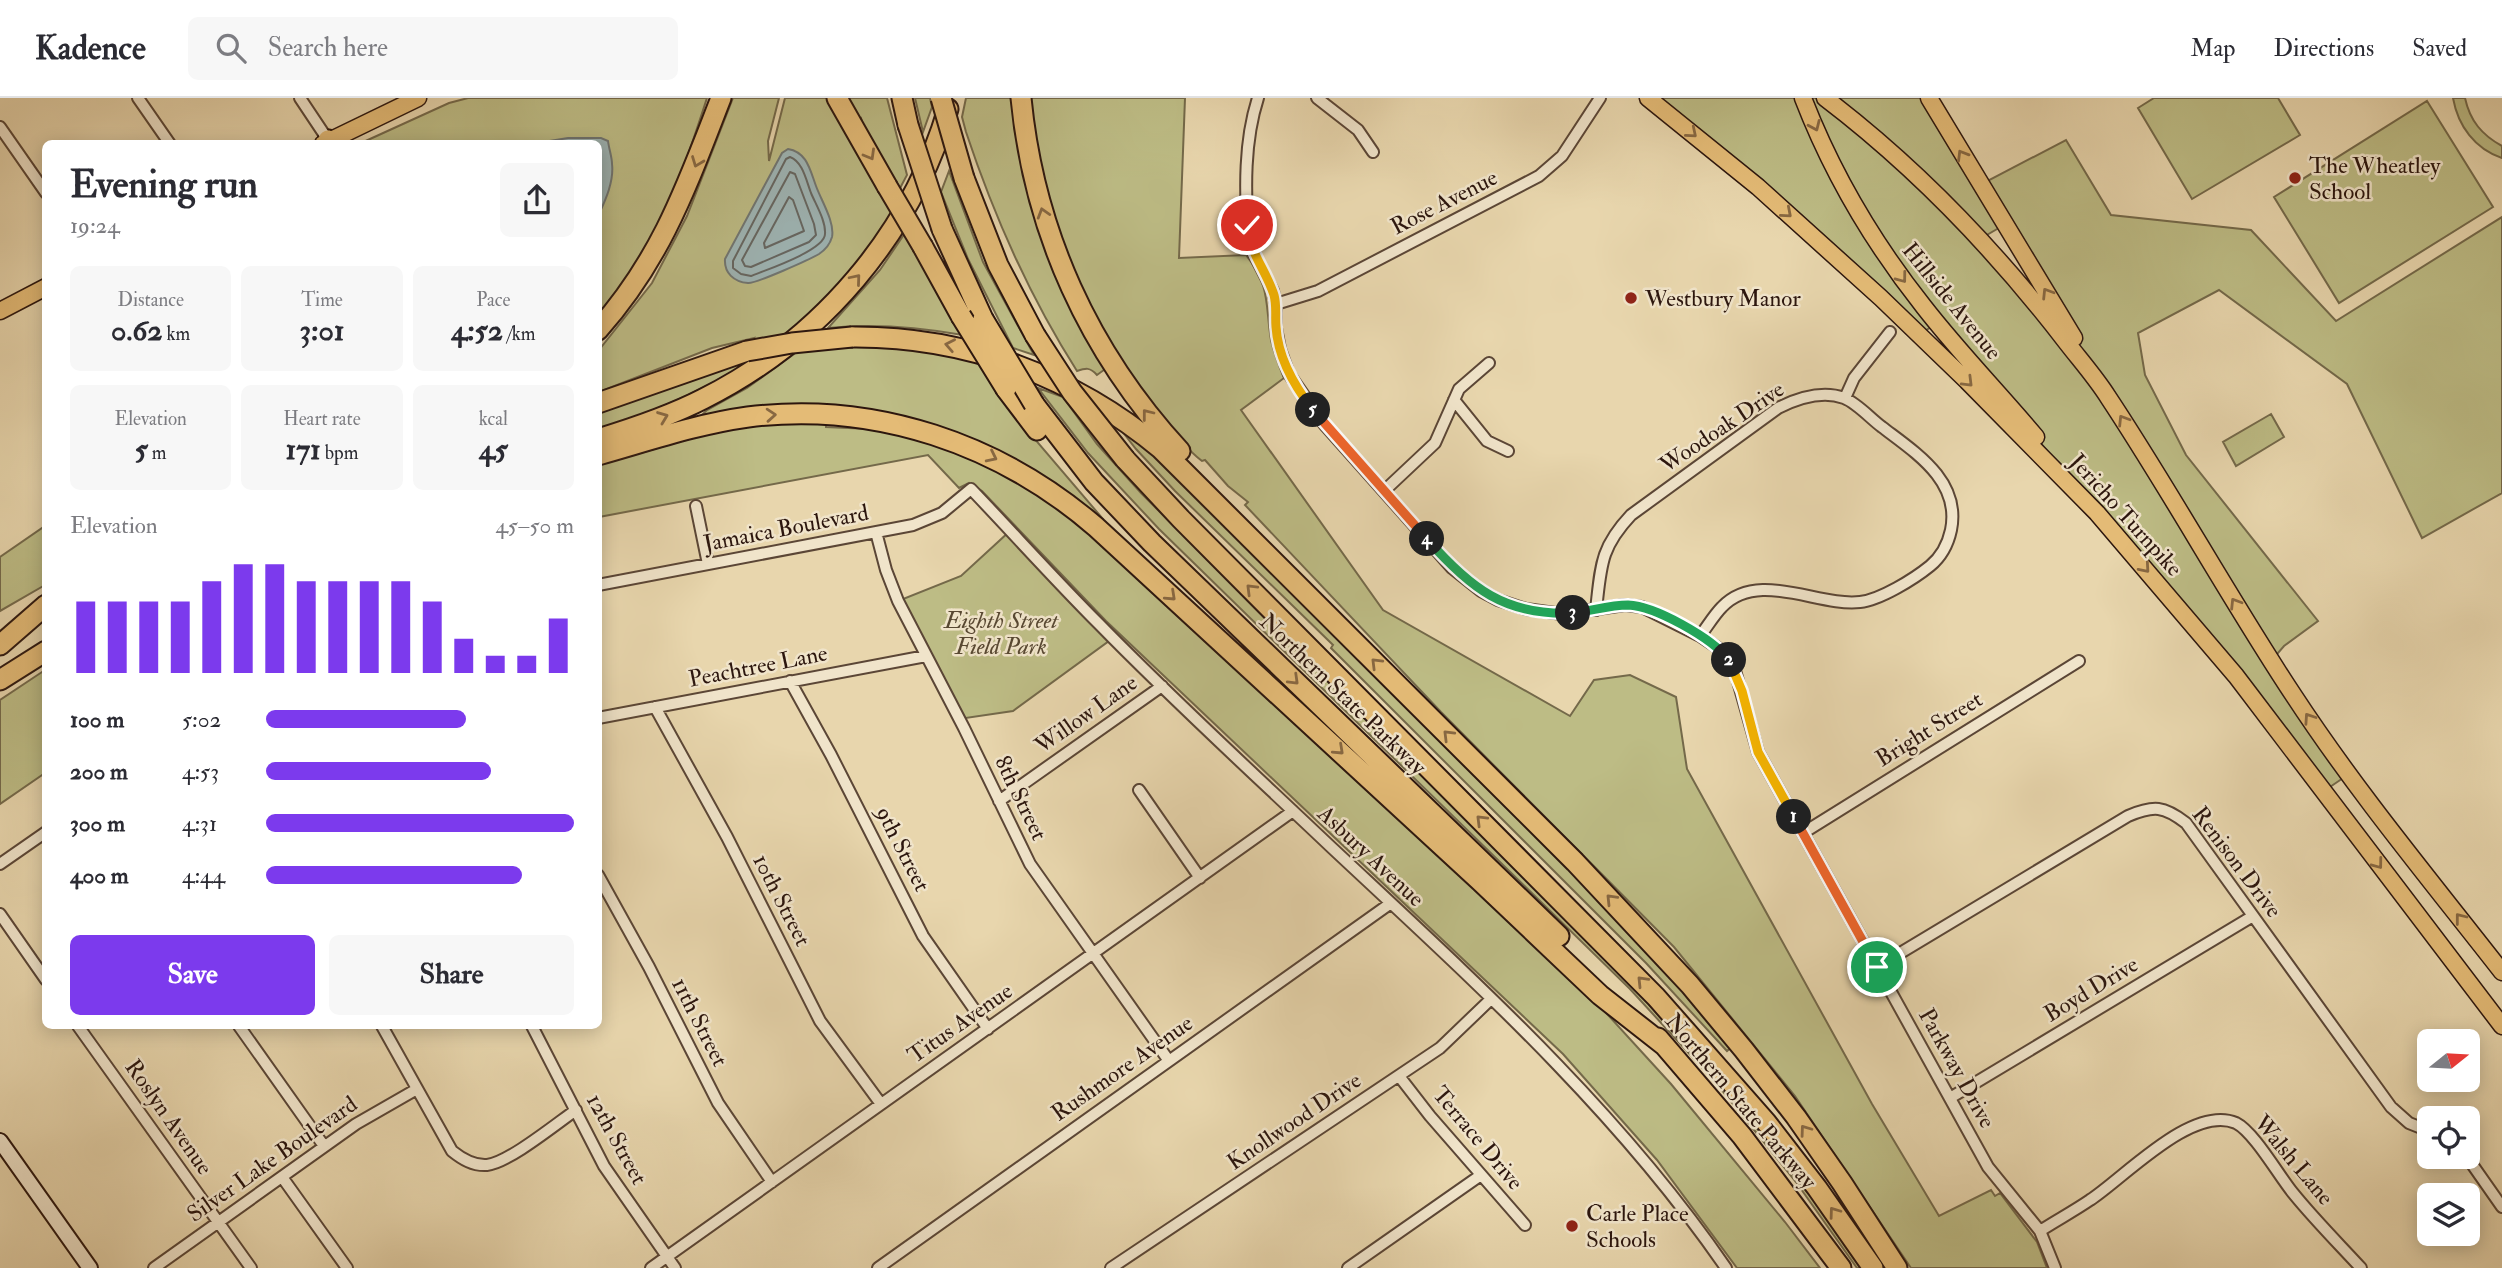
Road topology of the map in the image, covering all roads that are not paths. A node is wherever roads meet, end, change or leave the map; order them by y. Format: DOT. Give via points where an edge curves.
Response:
graph roads {
  1 [pos="138,98"];
  2 [pos="300,98"];
  3 [pos="418,98"];
  4 [pos="721,98"];
  5 [pos="837,98"];
  6 [pos="902,98"];
  7 [pos="941,98"];
  8 [pos="951,98"];
  9 [pos="1021,98"];
  10 [pos="1258,98"];
  11 [pos="1317,98"];
  12 [pos="1600,98"];
  13 [pos="1648,98"];
  14 [pos="1803,98"];
  15 [pos="1825,98"];
  16 [pos="1929,98"];
  17 [pos="0,127"];
  18 [pos="167,140"];
  19 [pos="326,140"];
  20 [pos="331,140"];
  21 [pos="1373,152"];
  22 [pos="42,187"];
  23 [pos="42,289"];
  24 [pos="1276,304"];
  25 [pos="0,311"];
  26 [pos="602,325"];
  27 [pos="1890,332"];
  28 [pos="1489,363"];
  29 [pos="2106,394"];
  30 [pos="1845,398"];
  31 [pos="1454,400"];
  32 [pos="602,402"];
  33 [pos="602,438"];
  34 [pos="1508,451"];
  35 [pos="602,454"];
  36 [pos="1094,482"];
  37 [pos="971,489"];
  38 [pos="1384,491"];
  39 [pos="696,506"];
  40 [pos="2097,513"];
  41 [pos="876,532"];
  42 [pos="708,564"];
  43 [pos="602,584"];
  44 [pos="42,608"];
  45 [pos="1323,610"];
  46 [pos="1595,610"];
  47 [pos="42,619"];
  48 [pos="1700,636"];
  49 [pos="0,645"];
  50 [pos="42,654"];
  51 [pos="926,656"];
  52 [pos="2078,661"];
  53 [pos="0,680"];
  54 [pos="790,681"];
  55 [pos="1162,686"];
  56 [pos="655,707"];
  57 [pos="602,717"];
  58 [pos="1139,790"];
  59 [pos="2362,792"];
  60 [pos="999,801"];
  61 [pos="2337,809"];
  62 [pos="1293,811"];
  63 [pos="1802,832"];
  64 [pos="42,835"];
  65 [pos="0,864"];
  66 [pos="1200,878"];
  67 [pos="602,882"];
  68 [pos="1391,903"];
  69 [pos="0,914"];
  70 [pos="2253,916"];
  71 [pos="1093,954"];
  72 [pos="1877,967"];
  73 [pos="2502,972"];
  74 [pos="42,974"];
  75 [pos="1491,999"];
  76 [pos="2502,1026"];
  77 [pos="80,1029"];
  78 [pos="241,1029"];
  79 [pos="384,1029"];
  80 [pos="534,1029"];
  81 [pos="988,1029"];
  82 [pos="1665,1046"];
  83 [pos="1170,1060"];
  84 [pos="1399,1076"];
  85 [pos="416,1089"];
  86 [pos="1950,1098"];
  87 [pos="881,1104"];
  88 [pos="576,1110"];
  89 [pos="2417,1126"];
  90 [pos="0,1142"];
  91 [pos="324,1146"];
  92 [pos="2475,1169"];
  93 [pos="1481,1175"];
  94 [pos="282,1177"];
  95 [pos="772,1182"];
  96 [pos="2502,1207"];
  97 [pos="218,1222"];
  98 [pos="1525,1225"];
  99 [pos="2040,1231"];
  100 [pos="667,1256"];
  101 [pos="90,1268"];
  102 [pos="154,1268"];
  103 [pos="251,1268"];
  104 [pos="347,1268"];
  105 [pos="651,1268"];
  106 [pos="676,1268"];
  107 [pos="877,1268"];
  108 [pos="1111,1268"];
  109 [pos="1348,1268"];
  110 [pos="1726,1268"];
  111 [pos="1841,1268"];
  112 [pos="1873,1268"];
  113 [pos="1897,1268"];
  114 [pos="2055,1268"];
  115 [pos="2361,1268"];
  1 -- 18 [label="street"];
  2 -- 19 [label="street"];
  3 -- 20 [label="main road"];
  4 -- 26 [label="highway, one-way" via="668,230 635,284"];
  5 -- 36 [label="highway, one-way, bridge" via="1006,389 1035,429"];
  6 -- 36 [label="highway, Northern State Parkway, bridge" via="942,229 983,319 1034,404"];
  112 -- 7 [label="highway, Northern State Parkway, one-way, bridge" via="1766,1122 1656,997 1125,459 1072,392 998,265 964,178"];
  33 -- 8 [label="highway, one-way" via="721,390 756,369 824,314 898,221 921,180"];
  45 -- 9 [label="highway, one-way" via="1279,552 1158,428 1102,351 1066,279 1046,224"];
  10 -- 24 [label="street, Parkway Drive" via="1248,140 1248,236"];
  11 -- 21 [label="street" via="1359,130"];
  12 -- 24 [label="street, Rose Avenue" via="1562,156 1539,176 1318,291"];
  13 -- 40 [label="main road, Jericho Turnpike, one-way" via="1842,262"];
  14 -- 40 [label="main road, Hillside Avenue, one-way" via="1870,231 1907,285"];
  15 -- 29 [label="main road, Jericho Turnpike" via="1900,160 1965,223"];
  29 -- 16 [label="main road, one-way"];
  17 -- 22 [label="street"];
  23 -- 25 [label="main road"];
  24 -- 38 [label="street, Parkway Drive" via="1279,349 1289,374 1324,424"];
  27 -- 30 [label="street" via="1854,378"];
  28 -- 31 [label="street" via="1459,389"];
  59 -- 29 [label="main road, Jericho Turnpike, one-way" via="2294,696"];
  30 -- 46 [label="street, Woodoak Drive" via="1807,396 1778,408 1631,515 1607,546"];
  30 -- 48 [label="street" via="1938,474 1952,504 1953,520 1942,553 1920,572 1862,602 1783,591 1744,593 1723,606"];
  31 -- 34 [label="street" via="1487,441"];
  31 -- 38 [label="street" via="1435,443"];
  45 -- 32 [label="highway, one-way, bridge" via="1178,464 1127,422 1048,379 972,350 916,340 852,337 792,343 747,352"];
  35 -- 82 [label="highway, one-way" via="725,421 823,414 912,428 1015,469 1096,527 1600,995"];
  36 -- 82 [label="highway, Northern State Parkway, one-way" via="1577,954"];
  37 -- 41 [label="street, Jamaica Boulevard" via="926,520"];
  37 -- 55 [label="street, Asbury Avenue"];
  38 -- 46 [label="street, Parkway Drive" via="1452,568 1481,591 1526,609 1562,614"];
  39 -- 42 [label="street"];
  40 -- 61 [label="main road, Jericho Turnpike, one-way" via="2229,667"];
  41 -- 42 [label="street, Jamaica Boulevard"];
  41 -- 51 [label="street, 8th Street" via="891,584"];
  42 -- 43 [label="street, Jamaica Boulevard"];
  44 -- 49 [label="highway"];
  113 -- 45 [label="highway, one-way" via="1796,1117 1690,985 1597,884"];
  46 -- 48 [label="street, Parkway Drive" via="1642,607"];
  47 -- 49 [label="highway"];
  48 -- 63 [label="street, Parkway Drive" via="1734,667 1758,752"];
  50 -- 53 [label="highway"];
  51 -- 54 [label="street, Peachtree Lane"];
  51 -- 60 [label="street, 8th Street"];
  52 -- 63 [label="street, Bright Street"];
  54 -- 56 [label="street, Peachtree Lane"];
  54 -- 81 [label="street, 9th Street" via="923,936"];
  55 -- 60 [label="street, Willow Lane"];
  55 -- 62 [label="street, Asbury Avenue"];
  56 -- 57 [label="street, Peachtree Lane"];
  56 -- 87 [label="street, 10th Street" via="820,1021"];
  58 -- 66 [label="street"];
  59 -- 61 [label="main road"];
  73 -- 59 [label="main road, Jericho Turnpike, one-way"];
  60 -- 71 [label="street, 8th Street" via="1030,864"];
  61 -- 76 [label="main road, Jericho Turnpike, one-way"];
  62 -- 66 [label="street, Titus Avenue"];
  62 -- 68 [label="street, Asbury Avenue"];
  63 -- 72 [label="street, Parkway Drive"];
  64 -- 65 [label="street"];
  66 -- 71 [label="street, Titus Avenue"];
  67 -- 95 [label="street, 11th Street" via="718,1103"];
  68 -- 75 [label="street, Asbury Avenue"];
  68 -- 83 [label="street, Rushmore Avenue"];
  69 -- 74 [label="street"];
  70 -- 72 [label="street, Renison Drive" via="2186,824 2173,813 2151,808 2128,816"];
  70 -- 86 [label="street, Boyd Drive"];
  70 -- 89 [label="street, Renison Drive" via="2391,1107"];
  71 -- 81 [label="street, Titus Avenue"];
  71 -- 83 [label="street, 8th Street"];
  72 -- 86 [label="street, Parkway Drive"];
  75 -- 84 [label="street, Knollwood Drive" via="1449,1041"];
  75 -- 110 [label="street, Asbury Avenue" via="1620,1131"];
  77 -- 97 [label="street, Roslyn Avenue"];
  78 -- 91 [label="street"];
  79 -- 85 [label="street"];
  80 -- 88 [label="street, 12th Street"];
  81 -- 87 [label="street, Titus Avenue"];
  82 -- 111 [label="highway, Northern State Parkway" via="1767,1168"];
  83 -- 107 [label="street, Rushmore Avenue"];
  84 -- 93 [label="street, Terrace Drive"];
  84 -- 108 [label="street, Knollwood Drive"];
  85 -- 88 [label="street" via="452,1151 479,1165 505,1158"];
  85 -- 91 [label="street, Silver Lake Boulevard"];
  86 -- 99 [label="street, Parkway Drive" via="1988,1167"];
  87 -- 95 [label="street, Titus Avenue"];
  88 -- 100 [label="street, 12th Street" via="613,1180"];
  90 -- 101 [label="main road"];
  91 -- 94 [label="street, Silver Lake Boulevard"];
  92 -- 96 [label="street"];
  93 -- 98 [label="street, Terrace Drive"];
  93 -- 109 [label="street"];
  94 -- 97 [label="street, Silver Lake Boulevard"];
  94 -- 104 [label="street"];
  95 -- 100 [label="street, Titus Avenue"];
  97 -- 102 [label="street, Silver Lake Boulevard"];
  97 -- 103 [label="street, Roslyn Avenue"];
  99 -- 114 [label="street, Parkway Drive"];
  99 -- 115 [label="street, Walsh Lane" via="2177,1136 2197,1124 2218,1120 2247,1131 2294,1195"];
  100 -- 105 [label="street, Titus Avenue"];
  100 -- 106 [label="street, 12th Street"];
}
